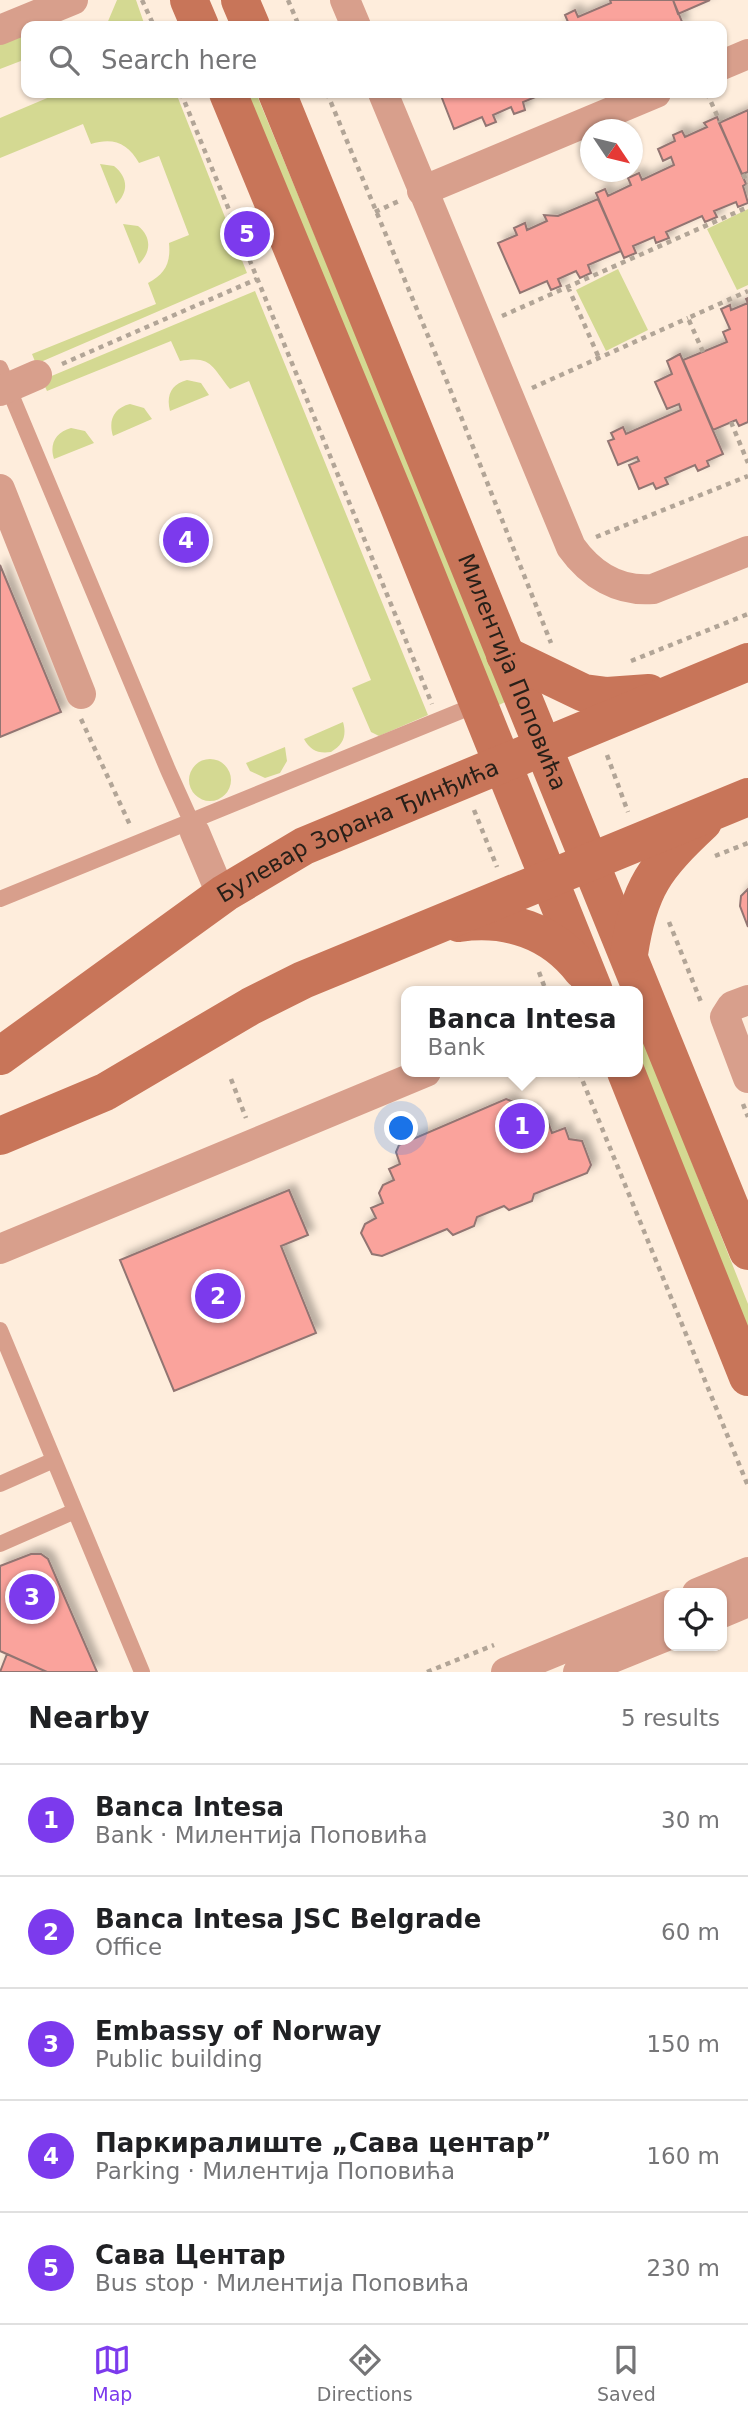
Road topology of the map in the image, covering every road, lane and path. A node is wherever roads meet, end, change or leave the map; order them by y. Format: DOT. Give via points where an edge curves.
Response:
graph roads {
  1 [pos="73,0"];
  2 [pos="142,0"];
  3 [pos="189,0"];
  4 [pos="240,0"];
  5 [pos="288,0"];
  6 [pos="345,0"];
  7 [pos="21,21"];
  8 [pos="22,21"];
  9 [pos="152,21"];
  10 [pos="198,21"];
  11 [pos="249,21"];
  12 [pos="297,21"];
  13 [pos="354,21"];
  14 [pos="0,30"];
  15 [pos="748,54"];
  16 [pos="727,63"];
  17 [pos="183,98"];
  18 [pos="230,98"];
  19 [pos="279,98"];
  20 [pos="329,98"];
  21 [pos="385,98"];
  22 [pos="644,98"];
  23 [pos="709,98"];
  24 [pos="720,122"];
  25 [pos="743,174"];
  26 [pos="748,183"];
  27 [pos="422,191"];
  28 [pos="748,207"];
  29 [pos="257,279"];
  30 [pos="568,287"];
  31 [pos="748,291"];
  32 [pos="522,308"];
  33 [pos="688,318"];
  34 [pos="703,352"];
  35 [pos="599,358"];
  36 [pos="0,368"];
  37 [pos="43,372"];
  38 [pos="558,376"];
  39 [pos="0,391"];
  40 [pos="731,422"];
  41 [pos="748,463"];
  42 [pos="748,476"];
  43 [pos="0,489"];
  44 [pos="571,547"];
  45 [pos="748,551"];
  46 [pos="748,614"];
  47 [pos="560,652"];
  48 [pos="505,655"];
  49 [pos="629,662"];
  50 [pos="748,662"];
  51 [pos="676,692"];
  52 [pos="79,702"];
  53 [pos="478,704"];
  54 [pos="439,720"];
  55 [pos="596,725"];
  56 [pos="542,748"];
  57 [pos="502,764"];
  58 [pos="463,780"];
  59 [pos="732,804"];
  60 [pos="191,821"];
  61 [pos="138,842"];
  62 [pos="639,842"];
  63 [pos="590,862"];
  64 [pos="549,879"];
  65 [pos="222,895"];
  66 [pos="508,896"];
  67 [pos="0,899"];
  68 [pos="422,931"];
  69 [pos="629,954"];
  70 [pos="591,984"];
  71 [pos="642,986"];
  72 [pos="643,989"];
  73 [pos="740,1003"];
  74 [pos="0,1056"];
  75 [pos="414,1077"];
  76 [pos="581,1077"];
  77 [pos="628,1077"];
  78 [pos="748,1078"];
  79 [pos="231,1079"];
  80 [pos="0,1136"];
  81 [pos="256,1143"];
  82 [pos="0,1249"];
  83 [pos="748,1251"];
  84 [pos="0,1330"];
  85 [pos="748,1377"];
  86 [pos="54,1460"];
  87 [pos="0,1484"];
  88 [pos="748,1486"];
  89 [pos="75,1511"];
  90 [pos="0,1544"];
  91 [pos="748,1572"];
  92 [pos="709,1588"];
  93 [pos="748,1602"];
  94 [pos="664,1607"];
  95 [pos="727,1611"];
  96 [pos="664,1636"];
  97 [pos="142,1672"];
  98 [pos="506,1672"];
  99 [pos="578,1672"];
  1 -- 8 [label="street"];
  2 -- 9 [label="path"];
  3 -- 10 [label="street"];
  4 -- 11 [label="street"];
  5 -- 12 [label="path"];
  6 -- 13 [label="street"];
  7 -- 14 [label="street"];
  15 -- 16 [label="street"];
  17 -- 29 [label="path"];
  18 -- 53 [label="street, Милентија Поповића"];
  19 -- 48 [label="street, Милентија Поповића"];
  20 -- 47 [label="path" via="552,644"];
  21 -- 27 [label="street"];
  22 -- 27 [label="street"];
  23 -- 24 [label="path"];
  25 -- 26 [label="path"];
  27 -- 44 [label="street"];
  28 -- 30 [label="path"];
  29 -- 37 [label="path"];
  29 -- 54 [label="path"];
  30 -- 32 [label="path"];
  30 -- 35 [label="path"];
  31 -- 33 [label="path"];
  33 -- 34 [label="path"];
  33 -- 35 [label="path"];
  35 -- 38 [label="path"];
  36 -- 60 [label="lane"];
  37 -- 39 [label="street, bridge"];
  40 -- 41 [label="path"];
  42 -- 44 [label="path"];
  43 -- 52 [label="street"];
  44 -- 45 [label="street" via="592,572 638,590 653,589"];
  46 -- 49 [label="path"];
  48 -- 51 [label="street" via="591,695"];
  48 -- 56 [label="street, Милентија Поповића"];
  50 -- 51 [label="street, Булевар Зорана Ђинђића"];
  51 -- 55 [label="street, Булевар Зорана Ђинђића"];
  52 -- 61 [label="path"];
  53 -- 54 [label="lane"];
  53 -- 57 [label="street, Милентија Поповића"];
  54 -- 60 [label="lane"];
  55 -- 56 [label="street, Булевар Зорана Ђинђића"];
  55 -- 62 [label="path"];
  56 -- 57 [label="street, Булевар Зорана Ђинђића"];
  56 -- 63 [label="street, Милентија Поповића"];
  57 -- 58 [label="street, Булевар Зорана Ђинђића"];
  57 -- 64 [label="street, Милентија Поповића"];
  58 -- 65 [label="street, Булевар Зорана Ђинђића" via="304,846"];
  58 -- 66 [label="path"];
  59 -- 62 [label="street"];
  59 -- 69 [label="street" via="681,842 653,874 634,922"];
  60 -- 61 [label="lane"];
  60 -- 65 [label="lane" via="201,829"];
  61 -- 67 [label="lane"];
  62 -- 63 [label="street"];
  63 -- 64 [label="street"];
  63 -- 69 [label="street, Милентија Поповића"];
  64 -- 66 [label="street"];
  64 -- 70 [label="street, Милентија Поповића"];
  65 -- 74 [label="street, Булевар Зорана Ђинђића"];
  66 -- 68 [label="street"];
  68 -- 70 [label="street" via="471,921 516,925 557,944"];
  68 -- 80 [label="street" via="275,994 105,1092"];
  69 -- 71 [label="street, Милентија Поповића"];
  72 -- 83 [label="street, Милентија Поповића"];
  73 -- 78 [label="street" via="726,1014 725,1021"];
  75 -- 81 [label="street"];
  76 -- 88 [label="path"];
  77 -- 85 [label="street"];
  79 -- 81 [label="path"];
  81 -- 82 [label="street"];
  84 -- 86 [label="lane"];
  86 -- 87 [label="lane"];
  86 -- 89 [label="lane"];
  89 -- 90 [label="lane"];
  89 -- 97 [label="lane"];
  91 -- 92 [label="street"];
  93 -- 95 [label="street"];
  94 -- 98 [label="street"];
  96 -- 99 [label="street"];
}
